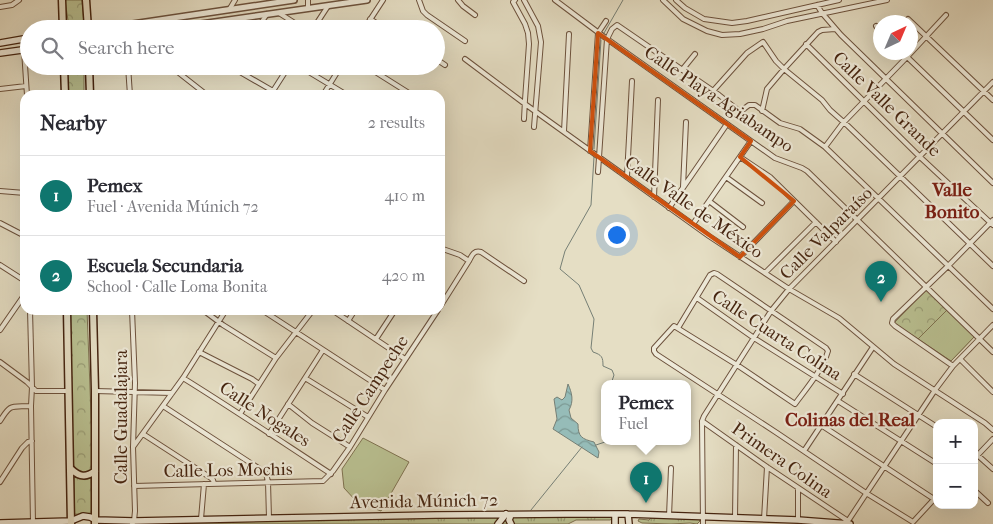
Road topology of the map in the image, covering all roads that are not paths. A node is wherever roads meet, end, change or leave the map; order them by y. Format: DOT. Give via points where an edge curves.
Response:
graph roads {
  1 [pos="19,0"];
  2 [pos="62,0"];
  3 [pos="86,0"];
  4 [pos="235,0"];
  5 [pos="294,0"];
  6 [pos="308,0"];
  7 [pos="367,0"];
  8 [pos="383,0"];
  9 [pos="419,0"];
  10 [pos="458,0"];
  11 [pos="515,0"];
  12 [pos="524,0"];
  13 [pos="555,0"];
  14 [pos="663,0"];
  15 [pos="676,0"];
  16 [pos="839,0"];
  17 [pos="887,0"];
  18 [pos="817,5"];
  19 [pos="328,6"];
  20 [pos="0,7"];
  21 [pos="308,8"];
  22 [pos="228,10"];
  23 [pos="278,12"];
  24 [pos="267,14"];
  25 [pos="475,14"];
  26 [pos="822,14"];
  27 [pos="946,15"];
  28 [pos="370,19"];
  29 [pos="63,20"];
  30 [pos="87,20"];
  31 [pos="160,20"];
  32 [pos="227,20"];
  33 [pos="263,20"];
  34 [pos="290,20"];
  35 [pos="319,20"];
  36 [pos="434,20"];
  37 [pos="606,21"];
  38 [pos="445,28"];
  39 [pos="918,28"];
  40 [pos="835,29"];
  41 [pos="598,32"];
  42 [pos="569,34"];
  43 [pos="926,36"];
  44 [pos="606,39"];
  45 [pos="20,40"];
  46 [pos="464,41"];
  47 [pos="0,43"];
  48 [pos="806,44"];
  49 [pos="918,45"];
  50 [pos="20,50"];
  51 [pos="0,53"];
  52 [pos="696,54"];
  53 [pos="465,59"];
  54 [pos="904,60"];
  55 [pos="910,60"];
  56 [pos="784,69"];
  57 [pos="682,70"];
  58 [pos="26,75"];
  59 [pos="64,75"];
  60 [pos="89,75"];
  61 [pos="129,75"];
  62 [pos="181,75"];
  63 [pos="246,75"];
  64 [pos="283,75"];
  65 [pos="313,75"];
  66 [pos="335,75"];
  67 [pos="380,75"];
  68 [pos="885,79"];
  69 [pos="632,80"];
  70 [pos="993,82"];
  71 [pos="329,85"];
  72 [pos="26,86"];
  73 [pos="0,90"];
  74 [pos="26,90"];
  75 [pos="65,90"];
  76 [pos="90,90"];
  77 [pos="130,90"];
  78 [pos="200,90"];
  79 [pos="271,90"];
  80 [pos="274,90"];
  81 [pos="326,90"];
  82 [pos="338,90"];
  83 [pos="404,90"];
  84 [pos="712,91"];
  85 [pos="984,92"];
  86 [pos="658,100"];
  87 [pos="993,100"];
  88 [pos="863,101"];
  89 [pos="525,104"];
  90 [pos="535,111"];
  91 [pos="762,111"];
  92 [pos="964,112"];
  93 [pos="524,119"];
  94 [pos="686,122"];
  95 [pos="843,123"];
  96 [pos="728,124"];
  97 [pos="534,127"];
  98 [pos="564,131"];
  99 [pos="942,134"];
  100 [pos="993,140"];
  101 [pos="751,141"];
  102 [pos="825,146"];
  103 [pos="590,150"];
  104 [pos="920,156"];
  105 [pos="599,157"];
  106 [pos="740,157"];
  107 [pos="598,172"];
  108 [pos="627,176"];
  109 [pos="726,177"];
  110 [pos="900,177"];
  111 [pos="993,183"];
  112 [pos="683,187"];
  113 [pos="0,191"];
  114 [pos="20,193"];
  115 [pos="654,197"];
  116 [pos="879,199"];
  117 [pos="708,201"];
  118 [pos="794,201"];
  119 [pos="762,203"];
  120 [pos="669,208"];
  121 [pos="857,220"];
  122 [pos="816,222"];
  123 [pos="992,222"];
  124 [pos="0,224"];
  125 [pos="693,224"];
  126 [pos="743,227"];
  127 [pos="20,234"];
  128 [pos="836,242"];
  129 [pos="970,244"];
  130 [pos="445,250"];
  131 [pos="740,257"];
  132 [pos="468,261"];
  133 [pos="949,266"];
  134 [pos="993,266"];
  135 [pos="1,267"];
  136 [pos="765,273"];
  137 [pos="20,278"];
  138 [pos="524,281"];
  139 [pos="926,286"];
  140 [pos="789,289"];
  141 [pos="445,298"];
  142 [pos="697,298"];
  143 [pos="20,301"];
  144 [pos="993,309"];
  145 [pos="771,311"];
  146 [pos="30,315"];
  147 [pos="68,315"];
  148 [pos="93,315"];
  149 [pos="132,315"];
  150 [pos="210,315"];
  151 [pos="223,315"];
  152 [pos="270,315"];
  153 [pos="309,315"];
  154 [pos="339,315"];
  155 [pos="352,315"];
  156 [pos="392,315"];
  157 [pos="434,315"];
  158 [pos="219,321"];
  159 [pos="348,321"];
  160 [pos="993,325"];
  161 [pos="676,327"];
  162 [pos="0,330"];
  163 [pos="296,332"];
  164 [pos="754,338"];
  165 [pos="980,338"];
  166 [pos="376,340"];
  167 [pos="873,347"];
  168 [pos="323,350"];
  169 [pos="199,352"];
  170 [pos="993,352"];
  171 [pos="276,358"];
  172 [pos="405,359"];
  173 [pos="961,360"];
  174 [pos="1,363"];
  175 [pos="737,365"];
  176 [pos="954,366"];
  177 [pos="0,369"];
  178 [pos="854,374"];
  179 [pos="815,377"];
  180 [pos="183,378"];
  181 [pos="305,378"];
  182 [pos="259,384"];
  183 [pos="32,387"];
  184 [pos="384,390"];
  185 [pos="934,390"];
  186 [pos="69,391"];
  187 [pos="95,391"];
  188 [pos="135,391"];
  189 [pos="993,392"];
  190 [pos="172,394"];
  191 [pos="718,394"];
  192 [pos="843,394"];
  193 [pos="838,401"];
  194 [pos="288,404"];
  195 [pos="31,406"];
  196 [pos="163,406"];
  197 [pos="240,414"];
  198 [pos="918,415"];
  199 [pos="368,417"];
  200 [pos="0,421"];
  201 [pos="702,421"];
  202 [pos="933,424"];
  203 [pos="821,425"];
  204 [pos="993,430"];
  205 [pos="144,434"];
  206 [pos="269,434"];
  207 [pos="993,439"];
  208 [pos="32,441"];
  209 [pos="901,441"];
  210 [pos="736,445"];
  211 [pos="133,447"];
  212 [pos="350,447"];
  213 [pos="804,451"];
  214 [pos="978,451"];
  215 [pos="978,455"];
  216 [pos="933,461"];
  217 [pos="767,467"];
  218 [pos="884,467"];
  219 [pos="671,468"];
  220 [pos="71,469"];
  221 [pos="993,469"];
  222 [pos="95,471"];
  223 [pos="331,474"];
  224 [pos="0,481"];
  225 [pos="323,481"];
  226 [pos="268,482"];
  227 [pos="204,484"];
  228 [pos="214,484"];
  229 [pos="134,486"];
  230 [pos="798,488"];
  231 [pos="866,493"];
  232 [pos="978,494"];
  233 [pos="933,497"];
  234 [pos="933,500"];
  235 [pos="988,504"];
  236 [pos="508,514"];
  237 [pos="616,514"];
  238 [pos="628,514"];
  239 [pos="669,516"];
  240 [pos="269,518"];
  241 [pos="735,518"];
  242 [pos="201,519"];
  243 [pos="764,519"];
  244 [pos="798,520"];
  245 [pos="703,521"];
  246 [pos="71,522"];
  247 [pos="95,522"];
  248 [pos="133,522"];
  249 [pos="0,523"];
  250 [pos="33,523"];
  251 [pos="846,523"];
  252 [pos="913,523"];
  253 [pos="498,524"];
  254 [pos="510,524"];
  255 [pos="615,524"];
  256 [pos="629,524"];
  1 -- 20 [label="street"];
  2 -- 29 [label="main road"];
  3 -- 30 [label="main road"];
  4 -- 22 [label="street"];
  5 -- 22 [label="street"];
  6 -- 21 [label="street"];
  7 -- 19 [label="street"];
  8 -- 28 [label="street"];
  9 -- 36 [label="street" via="427,15"];
  10 -- 25 [label="street"];
  11 -- 89 [label="street" via="513,2 528,33"];
  12 -- 90 [label="street" via="536,20 541,42"];
  13 -- 41 [label="street, Calle Playa Agiabampo"];
  14 -- 26 [label="street" via="683,19 722,35 740,34"];
  15 -- 18 [label="street" via="704,19 726,23"];
  16 -- 18 [label="street"];
  17 -- 26 [label="street"];
  18 -- 26 [label="street"];
  19 -- 21 [label="street"];
  19 -- 35 [label="street"];
  21 -- 23 [label="street"];
  22 -- 31 [label="street"];
  23 -- 24 [label="street"];
  23 -- 34 [label="street"];
  24 -- 32 [label="street"];
  24 -- 33 [label="street"];
  26 -- 40 [label="street"];
  27 -- 43 [label="street"];
  37 -- 41 [label="street"];
  38 -- 46 [label="street"];
  39 -- 43 [label="street"];
  40 -- 48 [label="street" via="818,32"];
  40 -- 68 [label="street"];
  41 -- 44 [label="street, Calle Playa Agiabampo"];
  41 -- 103 [label="street"];
  42 -- 98 [label="street"];
  43 -- 49 [label="street"];
  43 -- 85 [label="street"];
  44 -- 57 [label="street" via="617,26"];
  44 -- 96 [label="street, Calle Playa Agiabampo"];
  44 -- 105 [label="street"];
  45 -- 47 [label="main road"];
  48 -- 56 [label="street"];
  48 -- 88 [label="street, Calle Valle Grande"];
  50 -- 51 [label="main road"];
  52 -- 57 [label="street"];
  53 -- 89 [label="street, Calle Valle de México"];
  54 -- 68 [label="street"];
  55 -- 92 [label="street"];
  56 -- 84 [label="street" via="763,42 747,53"];
  56 -- 91 [label="street" via="767,89"];
  56 -- 95 [label="street" via="822,100"];
  57 -- 84 [label="street"];
  58 -- 72 [label="street"];
  59 -- 75 [label="main road"];
  60 -- 76 [label="main road"];
  61 -- 77 [label="street"];
  62 -- 78 [label="street"];
  63 -- 79 [label="street"];
  64 -- 80 [label="street"];
  65 -- 71 [label="street"];
  66 -- 71 [label="street"];
  67 -- 83 [label="street"];
  68 -- 88 [label="street"];
  68 -- 99 [label="street"];
  69 -- 108 [label="street"];
  70 -- 85 [label="street, Calle Valparaíso"];
  71 -- 81 [label="street"];
  71 -- 82 [label="street"];
  72 -- 73 [label="street"];
  72 -- 74 [label="street"];
  84 -- 91 [label="street" via="738,110 752,104"];
  85 -- 87 [label="street"];
  85 -- 92 [label="street, Calle Valparaíso"];
  86 -- 115 [label="street"];
  88 -- 95 [label="street"];
  88 -- 104 [label="street, Calle Valle Grande"];
  89 -- 90 [label="street, Calle Valle de México"];
  89 -- 93 [label="street"];
  90 -- 97 [label="street"];
  90 -- 98 [label="street, Calle Valle de México"];
  91 -- 102 [label="street" via="780,123 800,129"];
  92 -- 99 [label="street, Calle Valparaíso"];
  92 -- 100 [label="street"];
  94 -- 112 [label="street"];
  95 -- 102 [label="street"];
  95 -- 110 [label="street"];
  96 -- 101 [label="street, Calle Playa Agiabampo"];
  96 -- 112 [label="street"];
  98 -- 103 [label="street, Calle Valle de México"];
  99 -- 104 [label="street, Calle Valparaíso"];
  99 -- 111 [label="street"];
  101 -- 106 [label="street"];
  101 -- 121 [label="street, Calle Playa Agiabampo" via="780,161 802,168"];
  102 -- 116 [label="street"];
  103 -- 105 [label="street, Calle Valle de México"];
  104 -- 110 [label="street, Calle Valparaíso"];
  104 -- 123 [label="street, Calle Valle Grande"];
  105 -- 107 [label="street"];
  105 -- 108 [label="street, Calle Valle de México"];
  106 -- 109 [label="street"];
  106 -- 118 [label="street" via="770,177"];
  108 -- 115 [label="street, Calle Valle de México"];
  109 -- 117 [label="street"];
  109 -- 119 [label="street"];
  110 -- 116 [label="street, Calle Valparaíso"];
  110 -- 129 [label="street"];
  112 -- 120 [label="street"];
  113 -- 114 [label="street"];
  115 -- 120 [label="street, Calle Valle de México"];
  116 -- 121 [label="street, Calle Valparaíso"];
  116 -- 133 [label="street"];
  117 -- 125 [label="street"];
  117 -- 126 [label="street"];
  118 -- 122 [label="street"];
  118 -- 131 [label="street"];
  120 -- 125 [label="street, Calle Valle de México"];
  121 -- 128 [label="street, Calle Valparaíso"];
  121 -- 139 [label="street, Calle Playa Agiabampo"];
  122 -- 128 [label="street"];
  122 -- 136 [label="street"];
  123 -- 129 [label="street"];
  124 -- 127 [label="street"];
  125 -- 131 [label="street, Calle Valle de México"];
  128 -- 140 [label="street, Calle Valparaíso"];
  129 -- 133 [label="street"];
  129 -- 134 [label="street"];
  130 -- 132 [label="street"];
  131 -- 136 [label="street, Calle Valle de México"];
  132 -- 138 [label="street" via="473,253 481,252"];
  132 -- 141 [label="street, Calle Campeche"];
  133 -- 139 [label="street"];
  133 -- 144 [label="street"];
  135 -- 137 [label="street"];
  136 -- 140 [label="street, Calle Valle de México"];
  139 -- 165 [label="street, Calle Playa Agiabampo"];
  139 -- 176 [label="street" via="892,323"];
  140 -- 145 [label="street, Calle Valparaíso"];
  140 -- 167 [label="street, Calle Valle de México" via="839,318"];
  142 -- 145 [label="street" via="714,273"];
  142 -- 161 [label="street"];
  142 -- 164 [label="street, Calle Cuarta Colina"];
  143 -- 162 [label="street"];
  145 -- 164 [label="street, Calle Valparaíso"];
  145 -- 179 [label="street" via="826,348 827,355"];
  146 -- 183 [label="street"];
  147 -- 186 [label="main road"];
  148 -- 187 [label="main road"];
  149 -- 188 [label="street, Calle Guadalajara"];
  150 -- 158 [label="street"];
  151 -- 158 [label="street"];
  152 -- 163 [label="street"];
  153 -- 163 [label="street"];
  154 -- 159 [label="street"];
  155 -- 159 [label="street"];
  156 -- 166 [label="street"];
  157 -- 172 [label="street, Calle Campeche"];
  158 -- 169 [label="street"];
  158 -- 171 [label="street"];
  159 -- 166 [label="street"];
  160 -- 165 [label="street"];
  161 -- 175 [label="street"];
  161 -- 191 [label="street" via="654,351"];
  163 -- 168 [label="street"];
  163 -- 171 [label="street"];
  164 -- 175 [label="street, Calle Valparaíso"];
  164 -- 179 [label="street, Calle Cuarta Colina"];
  165 -- 170 [label="street, Calle Playa Agiabampo"];
  165 -- 173 [label="street"];
  166 -- 172 [label="street"];
  167 -- 178 [label="street"];
  167 -- 185 [label="street, Calle Valle de México"];
  168 -- 181 [label="street"];
  168 -- 184 [label="street"];
  169 -- 180 [label="street"];
  169 -- 182 [label="street"];
  171 -- 182 [label="street"];
  172 -- 184 [label="street, Calle Campeche"];
  173 -- 176 [label="street"];
  173 -- 189 [label="street"];
  174 -- 177 [label="street"];
  174 -- 183 [label="street"];
  175 -- 179 [label="street" via="796,404"];
  175 -- 191 [label="street, Calle Valparaíso"];
  176 -- 185 [label="street"];
  178 -- 192 [label="street"];
  178 -- 198 [label="street"];
  179 -- 192 [label="street, Calle Cuarta Colina"];
  180 -- 190 [label="street"];
  180 -- 197 [label="street, Calle Nogales"];
  181 -- 194 [label="street"];
  181 -- 199 [label="street"];
  182 -- 197 [label="street"];
  183 -- 186 [label="street" via="36,392"];
  183 -- 195 [label="street"];
  184 -- 199 [label="street, Calle Campeche"];
  185 -- 198 [label="street"];
  185 -- 204 [label="street, Calle Valle de México"];
  186 -- 220 [label="main road"];
  187 -- 188 [label="street"];
  187 -- 222 [label="main road"];
  188 -- 190 [label="street"];
  188 -- 211 [label="street, Calle Guadalajara"];
  190 -- 196 [label="street"];
  191 -- 201 [label="street, Calle Valparaíso"];
  191 -- 213 [label="street"];
  192 -- 193 [label="street"];
  193 -- 203 [label="street"];
  193 -- 209 [label="street"];
  194 -- 206 [label="street"];
  194 -- 212 [label="street"];
  195 -- 200 [label="street" via="11,407"];
  195 -- 208 [label="street"];
  196 -- 205 [label="street"];
  196 -- 226 [label="street" via="266,473"];
  197 -- 206 [label="street, Calle Nogales"];
  198 -- 202 [label="street"];
  198 -- 209 [label="street"];
  199 -- 212 [label="street, Calle Campeche"];
  201 -- 210 [label="street, Primera Colina"];
  201 -- 245 [label="street"];
  203 -- 213 [label="street"];
  203 -- 218 [label="street"];
  205 -- 211 [label="street"];
  205 -- 228 [label="street" via="211,478"];
  206 -- 223 [label="street, Calle Nogales"];
  207 -- 214 [label="street"];
  208 -- 224 [label="street" via="25,444"];
  208 -- 250 [label="street"];
  209 -- 216 [label="street"];
  209 -- 218 [label="street"];
  210 -- 217 [label="street, Primera Colina"];
  210 -- 241 [label="street"];
  211 -- 229 [label="street, Calle Guadalajara"];
  212 -- 223 [label="street, Calle Campeche"];
  213 -- 231 [label="street"];
  215 -- 221 [label="street"];
  217 -- 230 [label="street, Primera Colina"];
  217 -- 243 [label="street"];
  218 -- 231 [label="street"];
  218 -- 233 [label="street"];
  219 -- 239 [label="street"];
  220 -- 222 [label="main road" via="80,476"];
  220 -- 246 [label="main road"];
  222 -- 247 [label="main road"];
  223 -- 225 [label="street, Calle Campeche"];
  225 -- 226 [label="street, Calle Los Mochis"];
  226 -- 228 [label="street, Calle Los Mochis"];
  226 -- 240 [label="street"];
  227 -- 228 [label="street, Calle Los Mochis"];
  227 -- 229 [label="street, Calle Los Mochis"];
  227 -- 242 [label="street"];
  229 -- 248 [label="street, Calle Guadalajara"];
  230 -- 244 [label="street"];
  230 -- 251 [label="street, Primera Colina"];
  231 -- 251 [label="street"];
  231 -- 252 [label="street"];
  232 -- 235 [label="street"];
  234 -- 252 [label="street"];
  236 -- 237 [label="main road, Avenida Múnich 72"];
  236 -- 240 [label="main road, Avenida Múnich 72"];
  236 -- 253 [label="main road"];
  236 -- 254 [label="main road"];
  237 -- 238 [label="main road, Avenida Múnich 72"];
  237 -- 255 [label="main road"];
  238 -- 239 [label="main road, Avenida Múnich 72"];
  238 -- 256 [label="main road"];
  239 -- 245 [label="main road, Avenida Múnich 72"];
  240 -- 242 [label="main road, Avenida Múnich 72"];
  241 -- 243 [label="main road, Avenida Múnich 72"];
  241 -- 245 [label="main road, Avenida Múnich 72"];
  242 -- 248 [label="main road, Avenida Múnich 72"];
  243 -- 244 [label="main road, Avenida Múnich 72"];
  244 -- 251 [label="main road, Avenida Múnich 72"];
  246 -- 247 [label="main road, Avenida Múnich 72" via="83,516"];
  246 -- 250 [label="main road, Avenida Múnich 72"];
  247 -- 248 [label="main road, Avenida Múnich 72"];
  249 -- 250 [label="main road, Avenida Múnich 72"];
}
